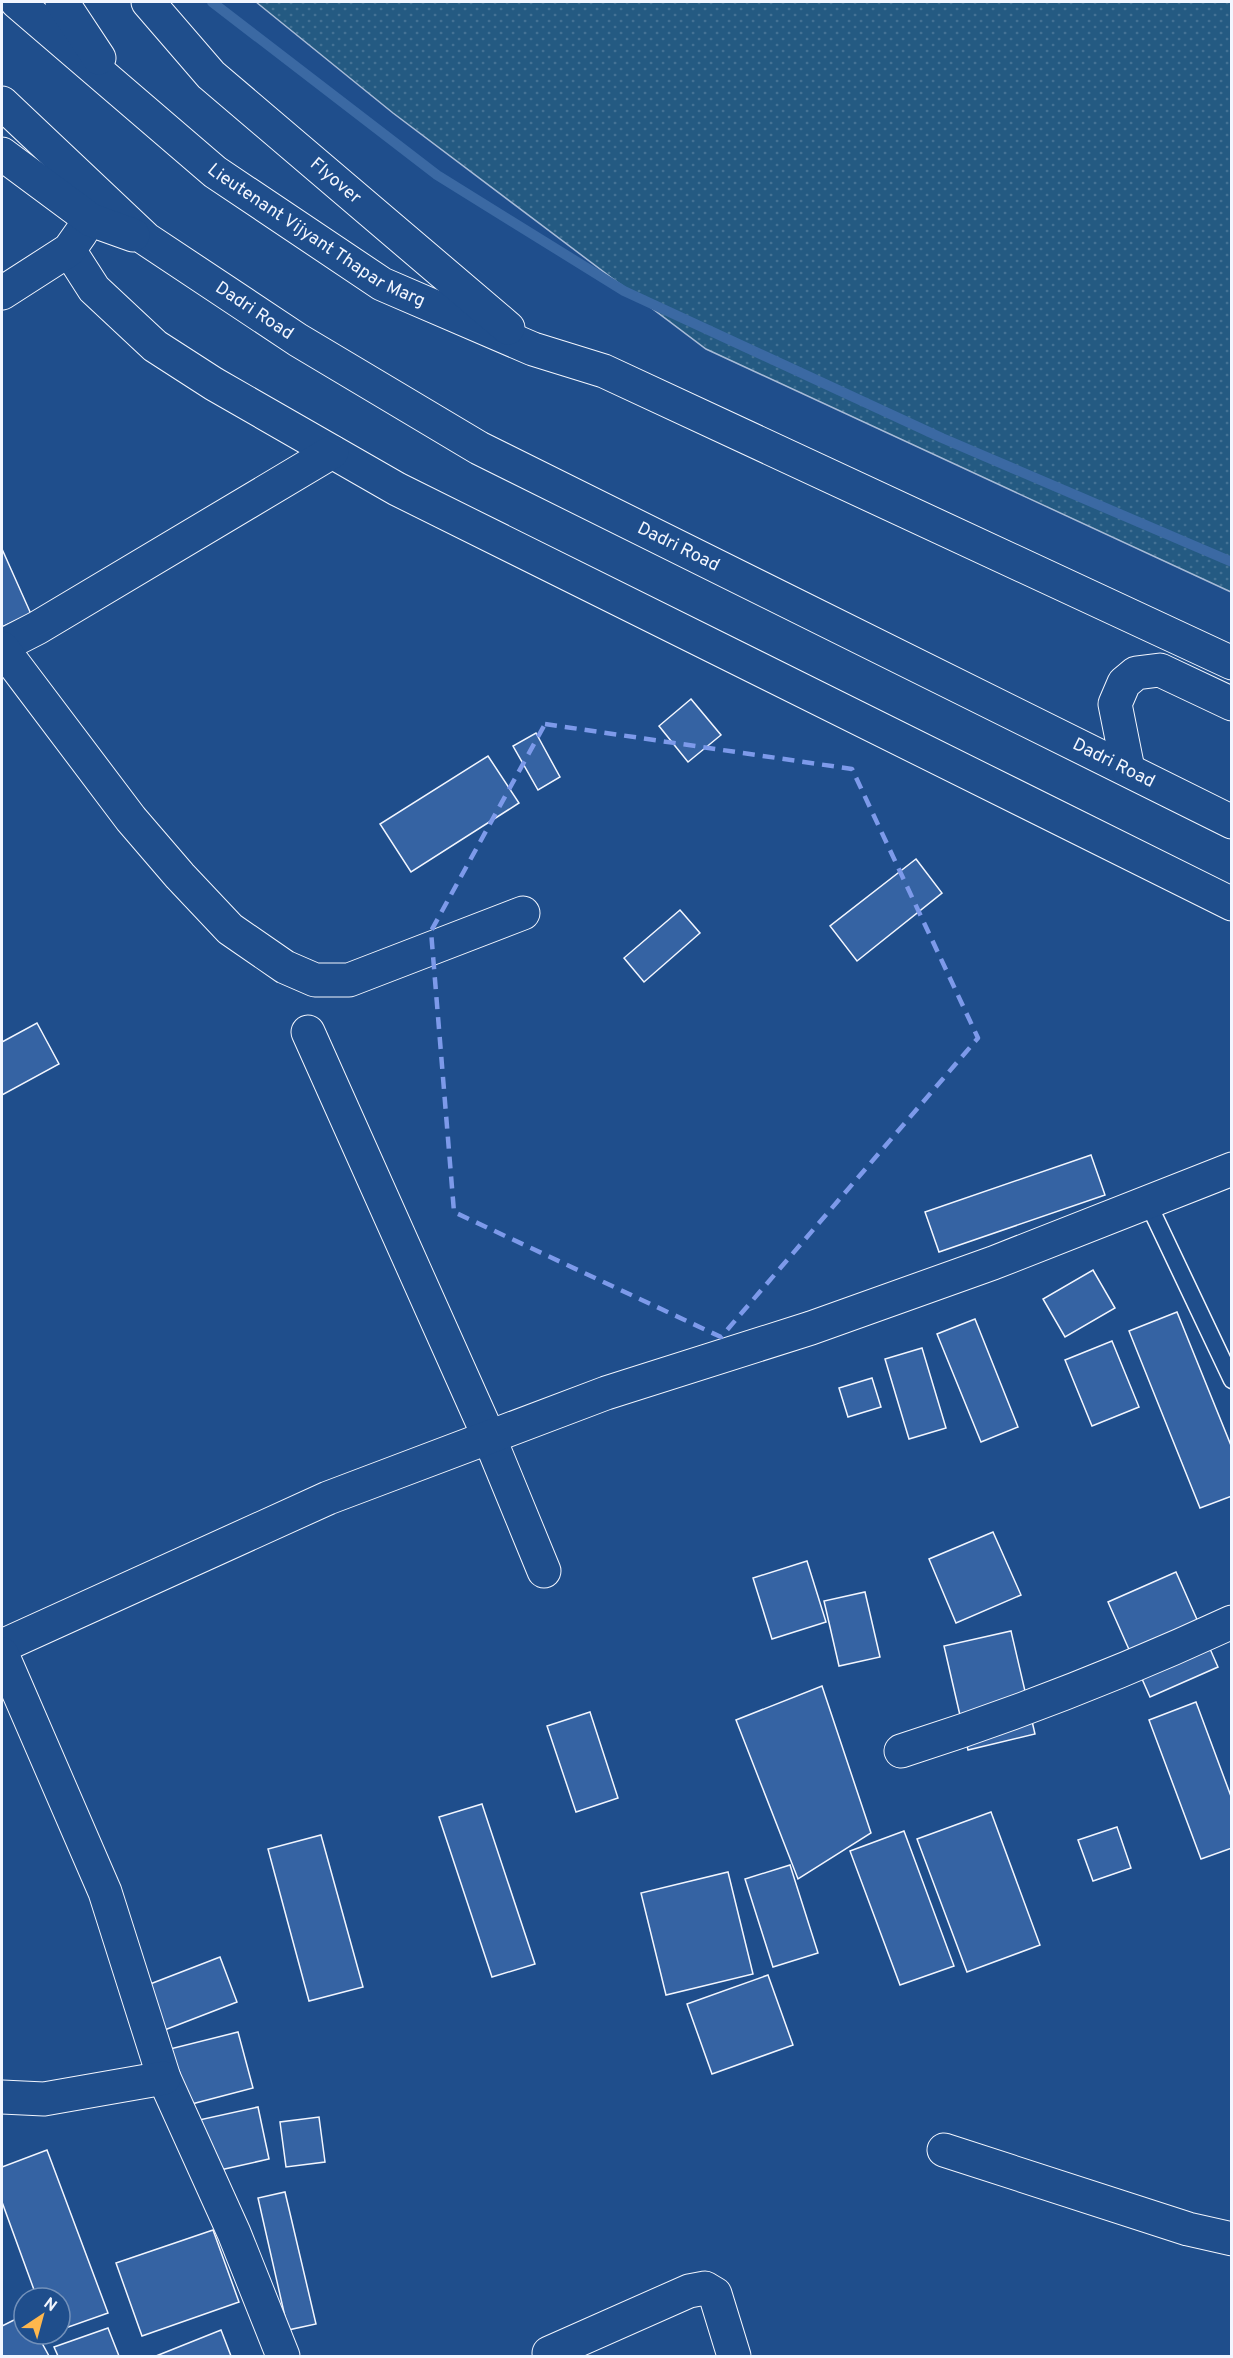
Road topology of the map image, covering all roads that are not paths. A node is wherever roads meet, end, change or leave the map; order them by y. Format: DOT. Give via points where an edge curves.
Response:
graph roads {
  1 [pos="16,2"];
  2 [pos="62,2"];
  3 [pos="148,2"];
  4 [pos="120,91"];
  5 [pos="2,103"];
  6 [pos="2,154"];
  7 [pos="91,220"];
  8 [pos="146,239"];
  9 [pos="69,250"];
  10 [pos="2,292"];
  11 [pos="533,349"];
  12 [pos="332,452"];
  13 [pos="2,647"];
  14 [pos="1232,663"];
  15 [pos="1232,704"];
  16 [pos="1128,769"];
  17 [pos="1232,822"];
  18 [pos="1232,904"];
  19 [pos="522,913"];
  20 [pos="308,1032"];
  21 [pos="1232,1169"];
  22 [pos="1148,1201"];
  23 [pos="1232,1380"];
  24 [pos="489,1437"];
  25 [pos="544,1571"];
  26 [pos="1232,1622"];
  27 [pos="2,1646"];
  28 [pos="2,1654"];
  29 [pos="14,1713"];
  30 [pos="901,1751"];
  31 [pos="164,2078"];
  32 [pos="2,2097"];
  33 [pos="944,2150"];
  34 [pos="1232,2239"];
  35 [pos="549,2353"];
  36 [pos="283,2356"];
  37 [pos="734,2356"];
  1 -- 4 [label="street, Lieutenant Vijyant Thapar Marg"];
  2 -- 4 [label="street"];
  3 -- 11 [label="street, Flyover" via="211,75"];
  4 -- 11 [label="street, Lieutenant Vijyant Thapar Marg" via="215,172 382,284"];
  5 -- 8 [label="street"];
  6 -- 7 [label="street"];
  7 -- 8 [label="street"];
  7 -- 9 [label="street"];
  8 -- 16 [label="street, Dadri Road" via="298,340 479,448"];
  9 -- 10 [label="street"];
  9 -- 12 [label="street" via="94,289 155,346"];
  11 -- 14 [label="street" via="604,371"];
  12 -- 13 [label="street"];
  12 -- 18 [label="street" via="397,489"];
  13 -- 19 [label="street" via="131,819 180,876 230,929 285,967 315,980 349,981"];
  15 -- 16 [label="street" via="1160,670 1136,673 1124,683 1115,704"];
  16 -- 17 [label="street, Dadri Road"];
  20 -- 24 [label="street"];
  21 -- 22 [label="street"];
  22 -- 23 [label="lane"];
  22 -- 24 [label="street" via="832,1321 606,1394"];
  24 -- 25 [label="street"];
  24 -- 27 [label="street" via="328,1498"];
  26 -- 30 [label="street" via="990,1722"];
  28 -- 29 [label="street"];
  29 -- 31 [label="street" via="105,1892"];
  31 -- 32 [label="street" via="44,2099"];
  31 -- 36 [label="street" via="234,2233"];
  33 -- 34 [label="street" via="1188,2229"];
  35 -- 37 [label="street" via="689,2291 705,2288 715,2294"];
}
